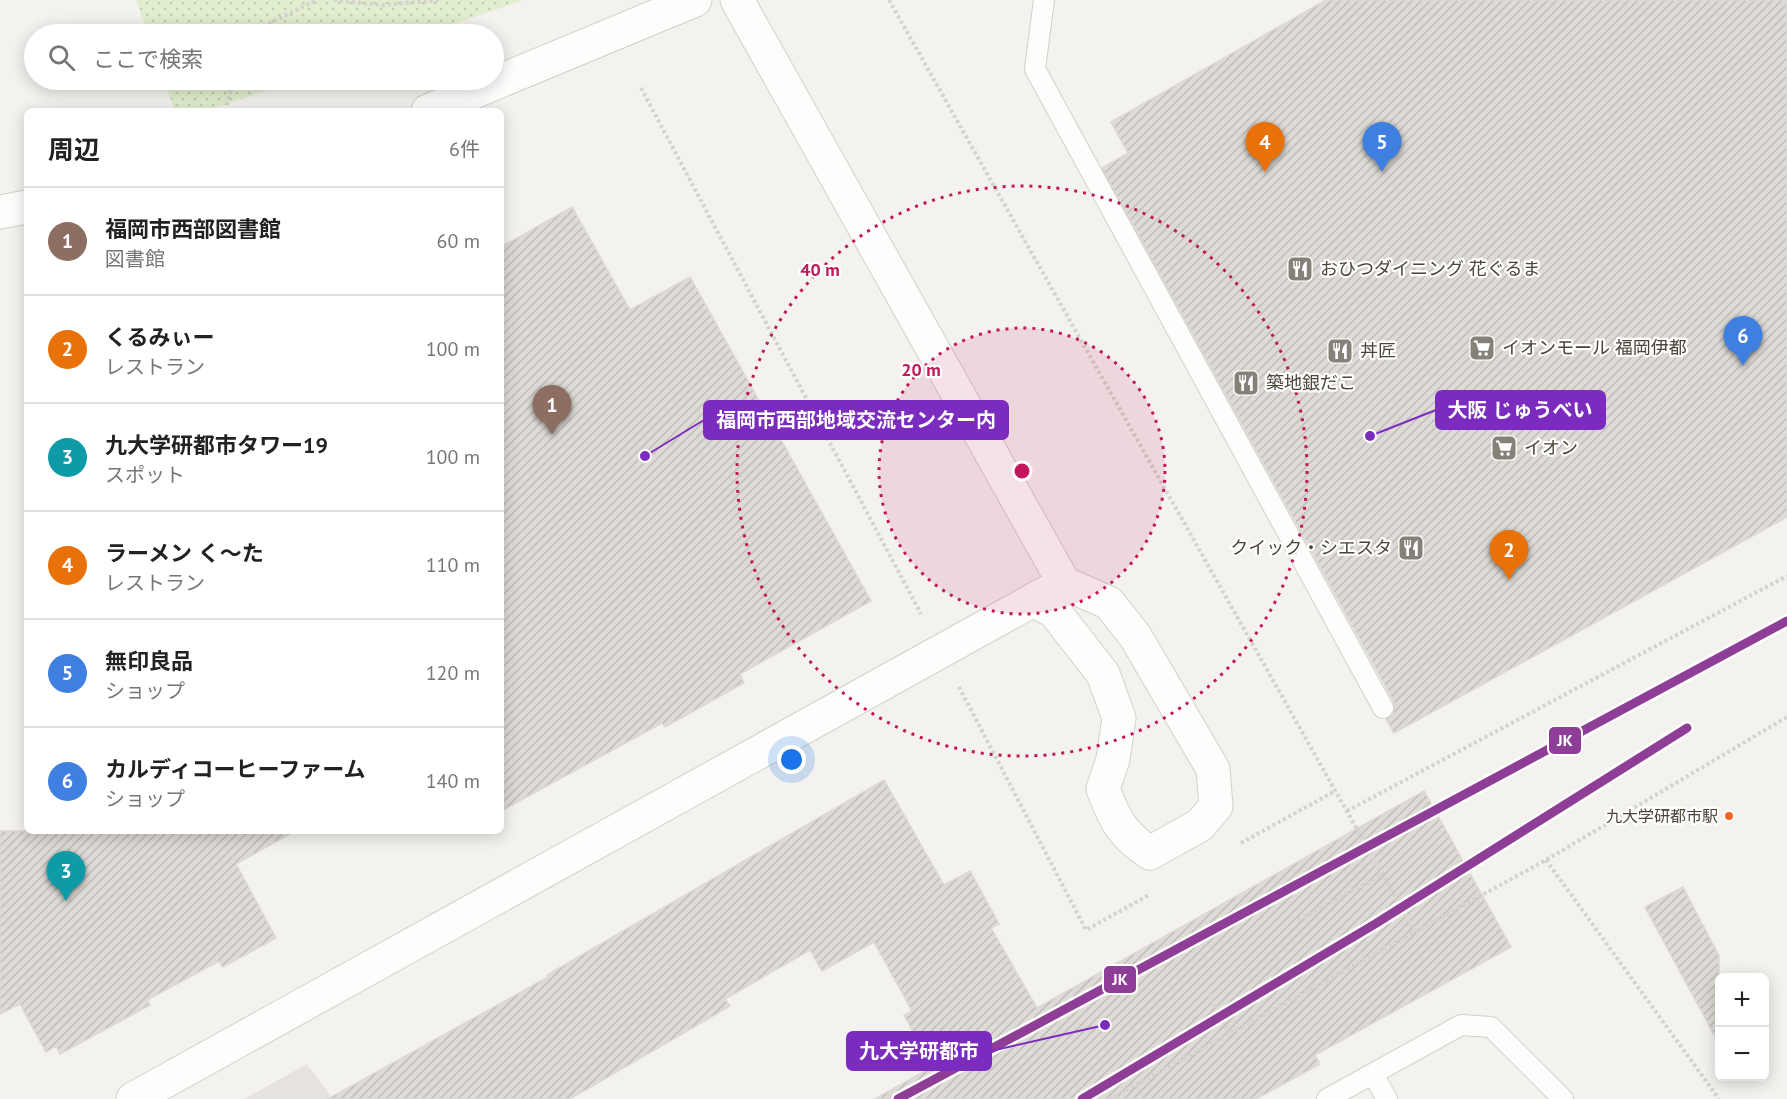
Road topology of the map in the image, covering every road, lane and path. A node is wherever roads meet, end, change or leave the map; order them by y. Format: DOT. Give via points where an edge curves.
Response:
graph roads {
  1 [pos="317,0"];
  2 [pos="334,0"];
  3 [pos="442,0"];
  4 [pos="695,0"];
  5 [pos="737,0"];
  6 [pos="889,0"];
  7 [pos="1044,0"];
  8 [pos="268,24"];
  9 [pos="504,79"];
  10 [pos="641,88"];
  11 [pos="231,90"];
  12 [pos="479,90"];
  13 [pos="226,108"];
  14 [pos="435,108"];
  15 [pos="24,208"];
  16 [pos="0,212"];
  17 [pos="1787,576"];
  18 [pos="1064,583"];
  19 [pos="1034,601"];
  20 [pos="941,652"];
  21 [pos="1383,708"];
  22 [pos="1787,717"];
  23 [pos="1335,790"];
  24 [pos="1347,811"];
  25 [pos="1231,849"];
  26 [pos="1546,860"];
  27 [pos="1382,875"];
  28 [pos="1158,890"];
  29 [pos="1298,920"];
  30 [pos="1415,932"];
  31 [pos="1209,994"];
  32 [pos="1230,1034"];
  33 [pos="1373,1074"];
  34 [pos="133,1099"];
  35 [pos="1110,1099"];
  36 [pos="1327,1099"];
  37 [pos="1388,1099"];
  38 [pos="1563,1099"];
  39 [pos="1719,1099"];
  1 -- 8 [label="path"];
  2 -- 3 [label="path" via="382,5"];
  4 -- 9 [label="street"];
  5 -- 18 [label="street"];
  6 -- 23 [label="path"];
  7 -- 21 [label="lane" via="1035,69"];
  10 -- 20 [label="path"];
  11 -- 13 [label="path"];
  12 -- 14 [label="street"];
  15 -- 16 [label="street"];
  17 -- 24 [label="path"];
  18 -- 19 [label="street"];
  18 -- 19 [label="street" via="1109,603 1136,636 1213,769 1216,806 1200,825 1150,853 1129,839 1114,818 1103,789 1113,759 1119,718 1103,674 1054,611"];
  19 -- 20 [label="street"];
  20 -- 28 [label="path" via="1086,930"];
  20 -- 34 [label="street"];
  22 -- 26 [label="path"];
  23 -- 24 [label="path"];
  23 -- 25 [label="path"];
  24 -- 27 [label="path"];
  26 -- 30 [label="path"];
  26 -- 39 [label="path"];
  27 -- 29 [label="path"];
  27 -- 30 [label="path"];
  30 -- 32 [label="path"];
  31 -- 32 [label="path"];
  32 -- 35 [label="path"];
  33 -- 36 [label="lane"];
  33 -- 37 [label="lane"];
  33 -- 38 [label="lane" via="1461,1025 1491,1027"];
}
